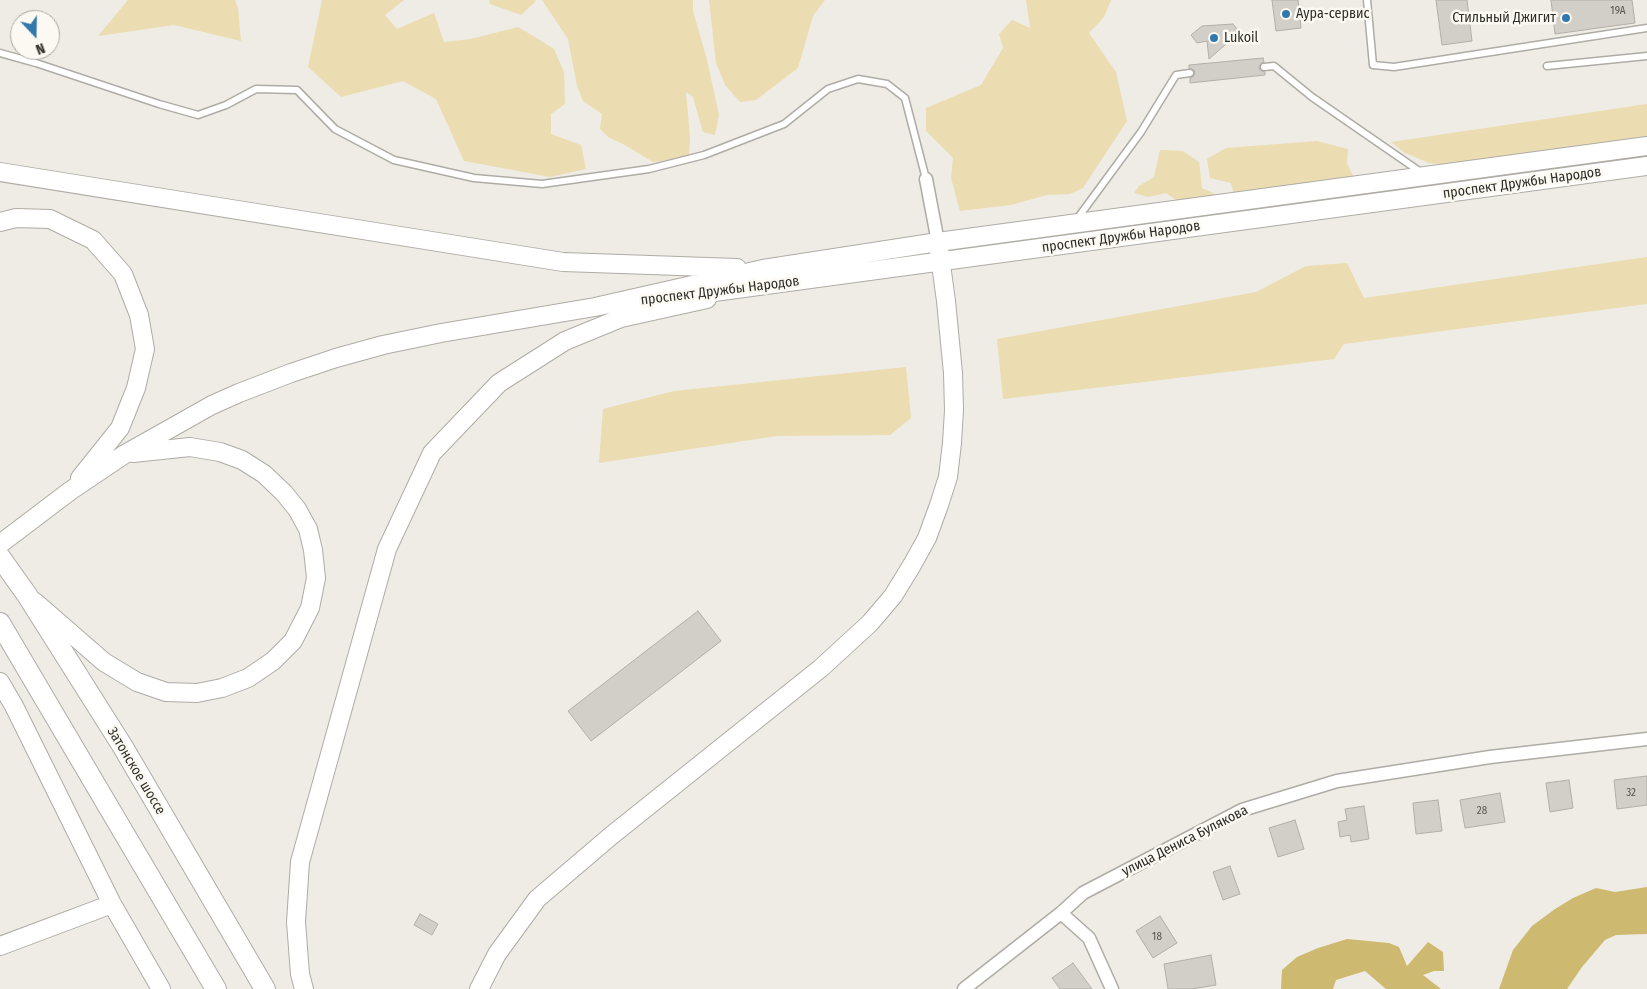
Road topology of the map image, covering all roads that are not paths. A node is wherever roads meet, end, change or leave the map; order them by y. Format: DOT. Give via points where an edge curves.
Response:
graph roads {
  1 [pos="1367,0"];
  2 [pos="1647,28"];
  3 [pos="0,53"];
  4 [pos="1647,56"];
  5 [pos="1547,66"];
  6 [pos="1264,67"];
  7 [pos="1190,74"];
  8 [pos="1647,146"];
  9 [pos="1647,166"];
  10 [pos="0,172"];
  11 [pos="1428,177"];
  12 [pos="926,179"];
  13 [pos="0,222"];
  14 [pos="1073,224"];
  15 [pos="938,242"];
  16 [pos="941,262"];
  17 [pos="764,278"];
  18 [pos="125,454"];
  19 [pos="66,494"];
  20 [pos="0,544"];
  21 [pos="0,557"];
  22 [pos="28,595"];
  23 [pos="0,623"];
  24 [pos="0,682"];
  25 [pos="1647,739"];
  26 [pos="112,904"];
  27 [pos="1061,913"];
  28 [pos="0,946"];
  29 [pos="162,989"];
  30 [pos="216,989"];
  31 [pos="265,989"];
  32 [pos="304,989"];
  33 [pos="479,989"];
  34 [pos="964,989"];
  35 [pos="1112,989"];
  1 -- 2 [label="lane" via="1373,65 1394,67"];
  3 -- 12 [label="lane" via="198,115 256,89 297,90 335,129 394,160 474,178 542,184 649,169 704,155 784,124 828,90 858,78 887,84 905,98"];
  4 -- 5 [label="lane"];
  6 -- 11 [label="lane" via="1274,66 1312,97"];
  7 -- 14 [label="lane" via="1176,75 1141,132"];
  8 -- 11 [label="main road, проспект Дружбы Народов"];
  9 -- 16 [label="main road, проспект Дружбы Народов"];
  10 -- 17 [label="main road" via="563,262"];
  11 -- 14 [label="main road, проспект Дружбы Народов"];
  12 -- 15 [label="street"];
  13 -- 19 [label="main road" via="16,218 50,219 93,240 123,274 139,315 145,349 136,388 120,428"];
  14 -- 15 [label="main road, проспект Дружбы Народов"];
  15 -- 16 [label="main road"];
  15 -- 17 [label="main road, проспект Дружбы Народов"];
  16 -- 17 [label="main road, проспект Дружбы Народов"];
  16 -- 33 [label="main road" via="950,330 953,391 948,476 927,538 893,596 821,668 537,899 497,954"];
  17 -- 18 [label="main road, проспект Дружбы Народов" via="441,333 336,358 221,401"];
  17 -- 32 [label="main road" via="621,318 565,342 499,382 432,453 387,549 300,862 296,922"];
  18 -- 19 [label="main road, проспект Дружбы Народов"];
  18 -- 22 [label="main road" via="190,447 220,452 242,460 264,474 284,493 308,529 316,578 310,608 292,641 273,661 248,678 198,693 166,692 138,682 104,662"];
  19 -- 20 [label="main road"];
  21 -- 22 [label="main road, Затонское шоссе"];
  22 -- 31 [label="main road, Затонское шоссе" via="123,747"];
  23 -- 30 [label="main road"];
  24 -- 26 [label="main road"];
  25 -- 27 [label="street, улица Дениса Булякова" via="1490,757 1328,784 1242,810 1083,893"];
  26 -- 28 [label="main road"];
  26 -- 29 [label="main road"];
  27 -- 34 [label="street, улица Дениса Булякова"];
  27 -- 35 [label="street" via="1089,938"];
}
